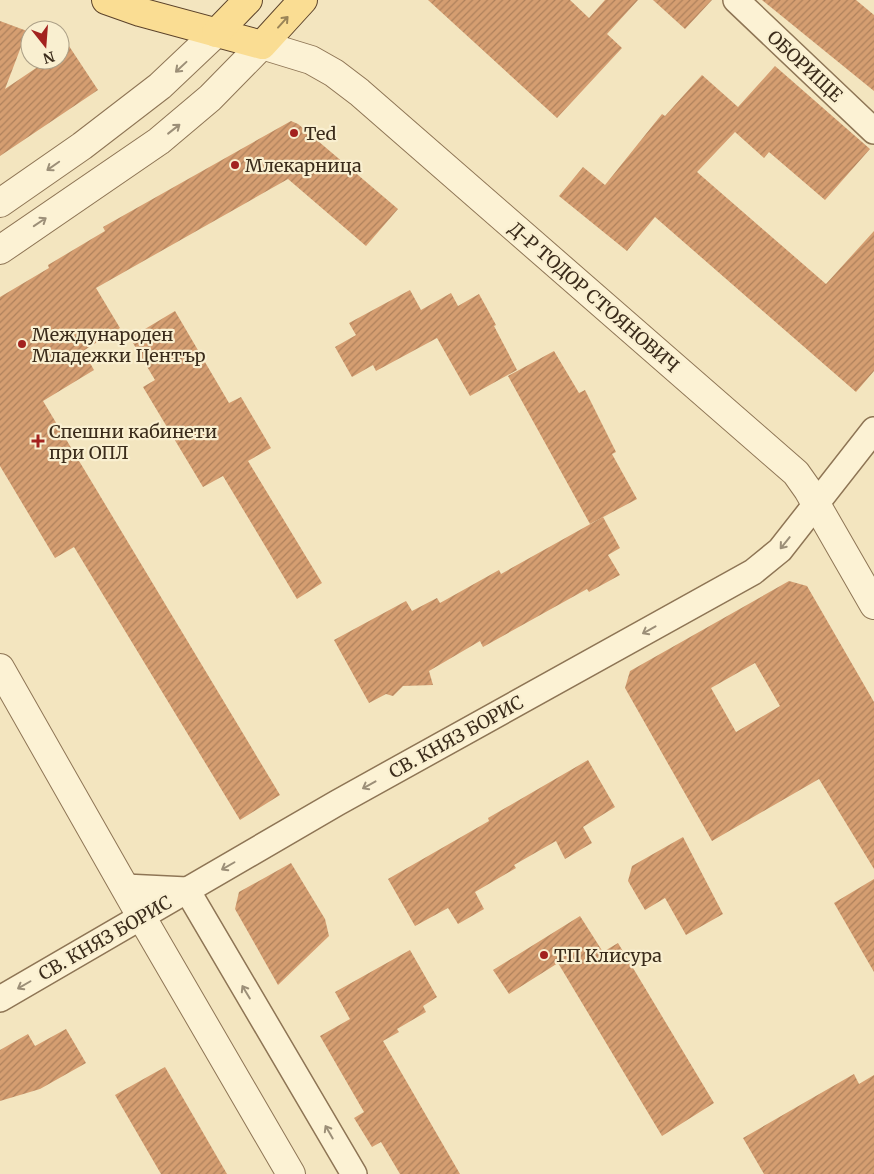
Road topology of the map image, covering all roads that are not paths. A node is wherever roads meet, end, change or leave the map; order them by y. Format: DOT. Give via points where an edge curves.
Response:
graph roads {
  1 [pos="106,0"];
  2 [pos="248,0"];
  3 [pos="303,0"];
  4 [pos="736,0"];
  5 [pos="216,33"];
  6 [pos="262,45"];
  7 [pos="874,131"];
  8 [pos="0,203"];
  9 [pos="0,250"];
  10 [pos="874,430"];
  11 [pos="816,505"];
  12 [pos="874,605"];
  13 [pos="0,668"];
  14 [pos="125,887"];
  15 [pos="187,890"];
  16 [pos="141,916"];
  17 [pos="0,999"];
  18 [pos="291,1174"];
  19 [pos="354,1174"];
  1 -- 5 [label="main road"];
  2 -- 5 [label="main road"];
  6 -- 3 [label="main road, one-way"];
  4 -- 7 [label="street, ОБОРИЩЕ"];
  5 -- 6 [label="main road"];
  5 -- 8 [label="street, one-way" via="160,86"];
  9 -- 6 [label="street, one-way" via="159,141 210,98"];
  6 -- 11 [label="street, Д-Р ТОДОР СТОЯНОВИЧ" via="310,60 360,92 796,473"];
  10 -- 11 [label="street, СВ. КНЯЗ БОРИС"];
  11 -- 12 [label="street, Д-Р ТОДОР СТОЯНОВИЧ"];
  11 -- 15 [label="street, СВ. КНЯЗ БОРИС, one-way" via="780,550 753,572"];
  13 -- 14 [label="street"];
  14 -- 15 [label="street"];
  14 -- 16 [label="street"];
  15 -- 16 [label="street, СВ. КНЯЗ БОРИС"];
  19 -- 15 [label="street, one-way"];
  16 -- 17 [label="street, СВ. КНЯЗ БОРИС, one-way"];
  16 -- 18 [label="street"];
}
